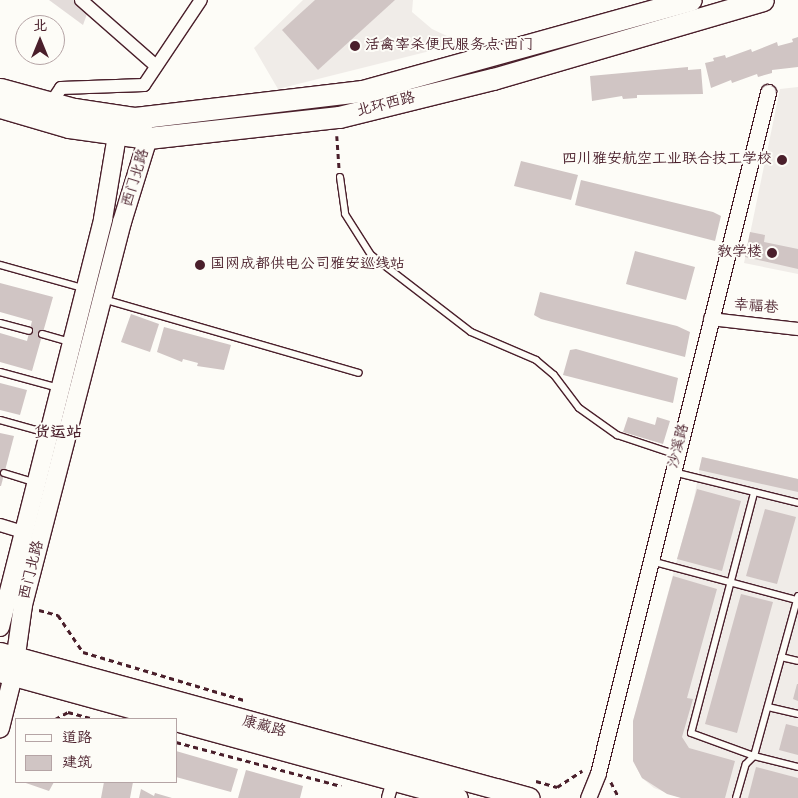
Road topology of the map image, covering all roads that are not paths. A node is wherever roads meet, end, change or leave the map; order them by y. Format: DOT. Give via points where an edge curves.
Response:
graph roads {
  1 [pos="81,0"];
  2 [pos="202,0"];
  3 [pos="691,0"];
  4 [pos="763,0"];
  5 [pos="156,66"];
  6 [pos="0,89"];
  7 [pos="768,92"];
  8 [pos="52,103"];
  9 [pos="0,107"];
  10 [pos="135,118"];
  11 [pos="117,135"];
  12 [pos="148,138"];
  13 [pos="340,177"];
  14 [pos="0,265"];
  15 [pos="84,289"];
  16 [pos="102,299"];
  17 [pos="710,320"];
  18 [pos="0,323"];
  19 [pos="798,329"];
  20 [pos="30,331"];
  21 [pos="42,334"];
  22 [pos="71,342"];
  23 [pos="0,372"];
  24 [pos="359,373"];
  25 [pos="59,388"];
  26 [pos="0,420"];
  27 [pos="49,434"];
  28 [pos="677,455"];
  29 [pos="673,472"];
  30 [pos="4,473"];
  31 [pos="36,483"];
  32 [pos="754,492"];
  33 [pos="798,503"];
  34 [pos="0,525"];
  35 [pos="23,532"];
  36 [pos="650,561"];
  37 [pos="729,582"];
  38 [pos="797,598"];
  39 [pos="796,608"];
  40 [pos="0,627"];
  41 [pos="781,657"];
  42 [pos="798,662"];
  43 [pos="7,665"];
  44 [pos="768,707"];
  45 [pos="798,714"];
  46 [pos="168,718"];
  47 [pos="178,722"];
  48 [pos="0,728"];
  49 [pos="754,756"];
  50 [pos="798,767"];
  51 [pos="529,789"];
  52 [pos="390,790"];
  53 [pos="458,798"];
  54 [pos="588,798"];
  55 [pos="736,798"];
  1 -- 5 [label="street"];
  2 -- 5 [label="street"];
  3 -- 10 [label="highway, 北环西路" via="362,91"];
  4 -- 12 [label="highway, 北环西路" via="493,79 335,117"];
  5 -- 8 [label="street" via="144,85 61,88"];
  6 -- 8 [label="highway, 北环西路"];
  7 -- 17 [label="street, 沙溪路"];
  8 -- 10 [label="highway, 北环西路"];
  9 -- 11 [label="highway, 北环西路" via="69,127"];
  10 -- 11 [label="main road, 西门北路"];
  10 -- 12 [label="main road, 西门北路"];
  11 -- 12 [label="highway, 北环西路"];
  11 -- 15 [label="main road, 西门北路" via="103,219"];
  12 -- 16 [label="main road, 西门北路"];
  13 -- 28 [label="lane" via="346,214 371,255 471,332 536,360 554,375 579,408 617,435"];
  14 -- 15 [label="lane"];
  15 -- 22 [label="main road, 西门北路"];
  16 -- 24 [label="lane"];
  16 -- 43 [label="main road, 西门北路"];
  17 -- 19 [label="street, 幸福巷"];
  17 -- 28 [label="street, 沙溪路"];
  18 -- 20 [label="lane"];
  21 -- 22 [label="lane"];
  22 -- 25 [label="main road, 西门北路"];
  23 -- 25 [label="lane"];
  25 -- 27 [label="main road, 西门北路"];
  26 -- 27 [label="lane"];
  27 -- 31 [label="main road, 西门北路"];
  28 -- 29 [label="street, 沙溪路"];
  29 -- 32 [label="lane"];
  29 -- 36 [label="street, 沙溪路"];
  30 -- 31 [label="lane"];
  31 -- 35 [label="main road, 西门北路"];
  32 -- 33 [label="lane"];
  32 -- 37 [label="lane"];
  34 -- 35 [label="street"];
  35 -- 40 [label="main road, 西门北路"];
  36 -- 37 [label="lane"];
  36 -- 54 [label="street, 沙溪路" via="598,773"];
  37 -- 38 [label="lane"];
  37 -- 49 [label="lane" via="692,732"];
  38 -- 39 [label="lane"];
  39 -- 41 [label="lane"];
  41 -- 42 [label="lane"];
  41 -- 44 [label="lane"];
  43 -- 46 [label="main road"];
  43 -- 48 [label="main road, 西门北路"];
  43 -- 51 [label="main road, 康藏路"];
  44 -- 45 [label="lane"];
  44 -- 49 [label="lane"];
  47 -- 52 [label="main road, 康藏路"];
  49 -- 50 [label="lane"];
  49 -- 55 [label="lane" via="746,764"];
  52 -- 53 [label="main road, 康藏路"];
}
